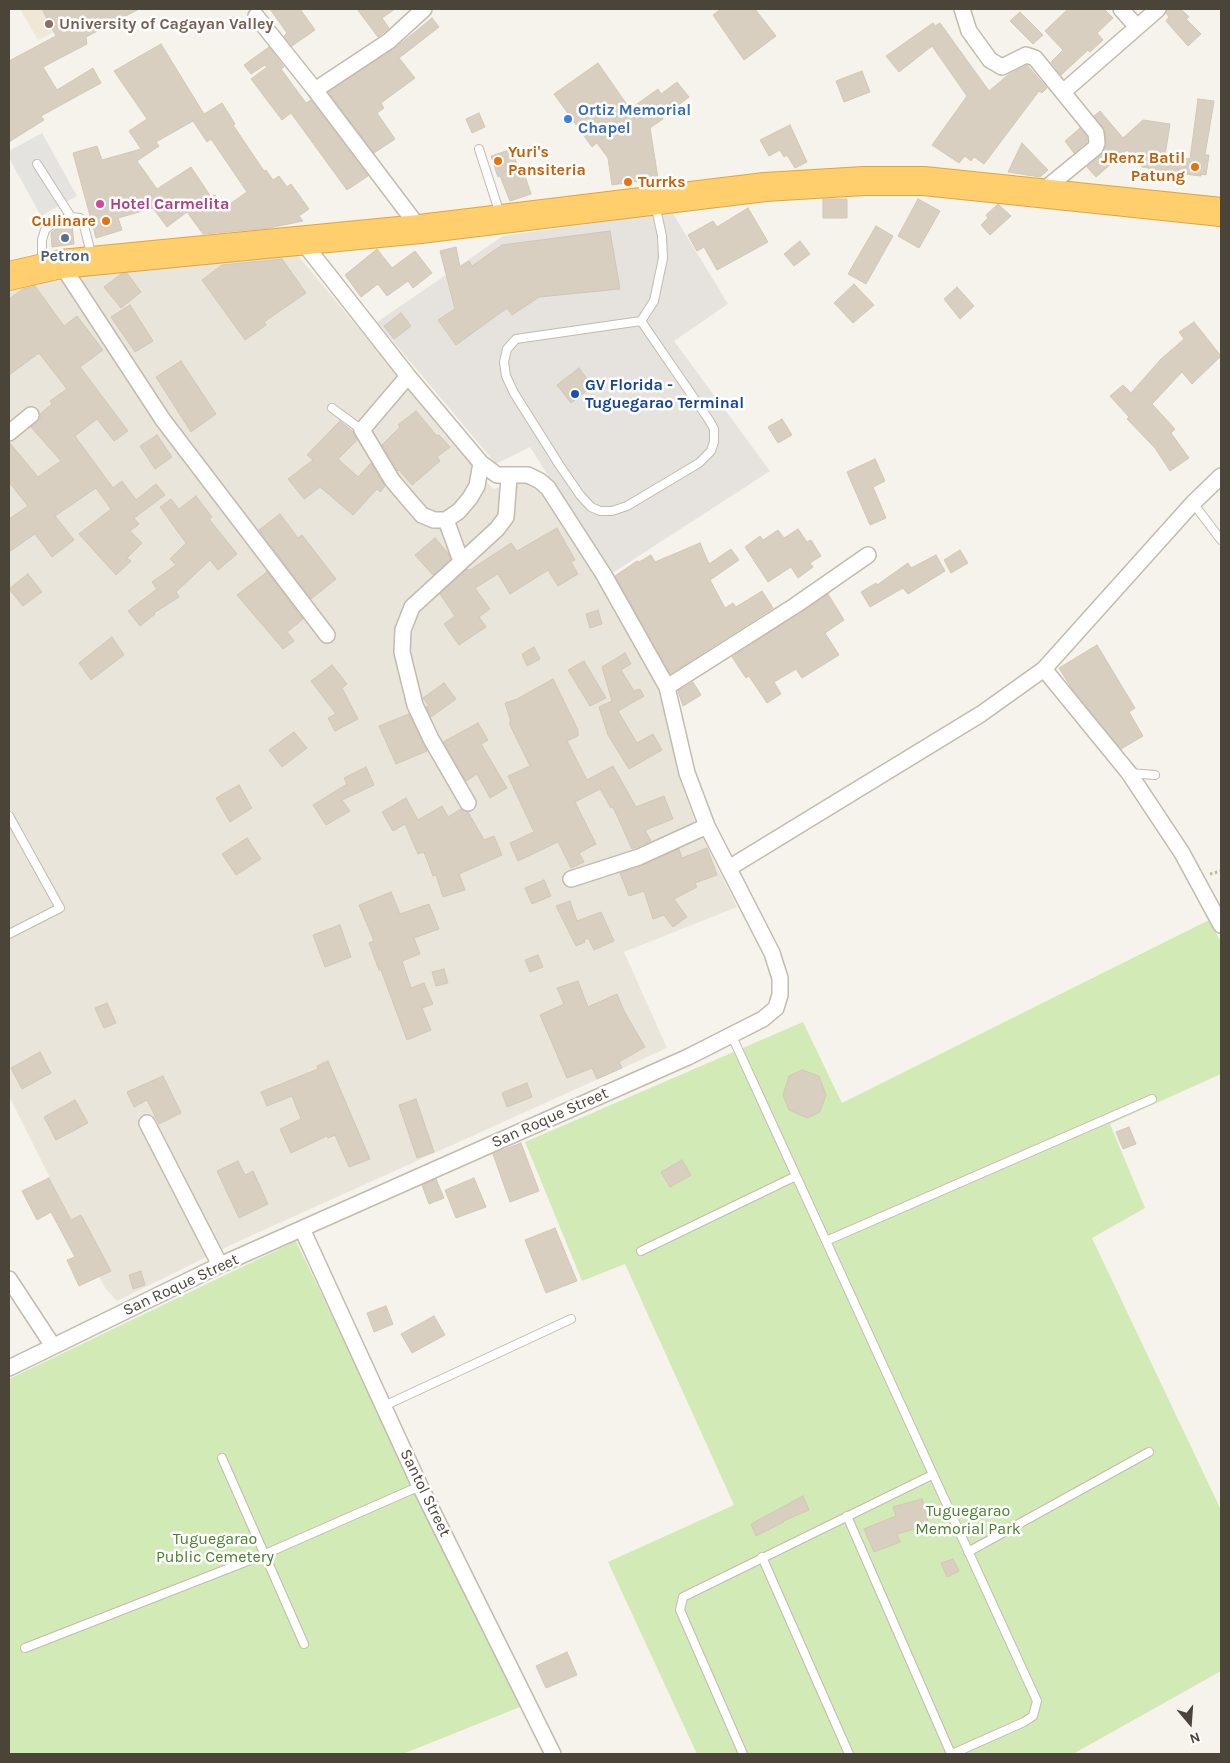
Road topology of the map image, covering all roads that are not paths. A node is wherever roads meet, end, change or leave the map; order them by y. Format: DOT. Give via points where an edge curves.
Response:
graph roads {
  1 [pos="424,9"];
  2 [pos="962,9"];
  3 [pos="1121,9"];
  4 [pos="1158,9"];
  5 [pos="256,16"];
  6 [pos="1136,27"];
  7 [pos="315,90"];
  8 [pos="1063,92"];
  9 [pos="479,149"];
  10 [pos="37,164"];
  11 [pos="1040,193"];
  12 [pos="654,200"];
  13 [pos="1221,212"];
  14 [pos="71,217"];
  15 [pos="501,218"];
  16 [pos="420,229"];
  17 [pos="302,242"];
  18 [pos="93,261"];
  19 [pos="52,265"];
  20 [pos="9,276"];
  21 [pos="641,321"];
  22 [pos="408,376"];
  23 [pos="332,408"];
  24 [pos="32,415"];
  25 [pos="362,430"];
  26 [pos="9,433"];
  27 [pos="482,463"];
  28 [pos="509,476"];
  29 [pos="1221,476"];
  30 [pos="1192,503"];
  31 [pos="446,520"];
  32 [pos="1221,540"];
  33 [pos="868,554"];
  34 [pos="460,561"];
  35 [pos="327,635"];
  36 [pos="1044,669"];
  37 [pos="667,687"];
  38 [pos="1129,773"];
  39 [pos="1155,774"];
  40 [pos="468,803"];
  41 [pos="9,816"];
  42 [pos="707,826"];
  43 [pos="729,868"];
  44 [pos="571,879"];
  45 [pos="1221,925"];
  46 [pos="9,934"];
  47 [pos="731,1034"];
  48 [pos="1152,1099"];
  49 [pos="147,1123"];
  50 [pos="796,1176"];
  51 [pos="302,1229"];
  52 [pos="826,1241"];
  53 [pos="641,1251"];
  54 [pos="220,1266"];
  55 [pos="9,1279"];
  56 [pos="571,1319"];
  57 [pos="53,1346"];
  58 [pos="9,1368"];
  59 [pos="384,1406"];
  60 [pos="1149,1452"];
  61 [pos="222,1458"];
  62 [pos="932,1475"];
  63 [pos="420,1486"];
  64 [pos="847,1516"];
  65 [pos="968,1552"];
  66 [pos="264,1555"];
  67 [pos="762,1557"];
  68 [pos="304,1644"];
  69 [pos="25,1648"];
  70 [pos="553,1754"];
  71 [pos="743,1754"];
  72 [pos="849,1754"];
  73 [pos="951,1754"];
  1 -- 7 [label="street" via="389,41"];
  2 -- 8 [label="street" via="969,30 990,60 1002,67 1026,55 1035,58"];
  3 -- 6 [label="street"];
  4 -- 6 [label="street"];
  5 -- 7 [label="street"];
  6 -- 8 [label="street"];
  7 -- 16 [label="street"];
  8 -- 11 [label="street" via="1096,133 1098,143"];
  9 -- 15 [label="lane"];
  10 -- 14 [label="lane"];
  11 -- 12 [label="highway" via="924,181 864,181 765,187"];
  11 -- 13 [label="highway"];
  12 -- 15 [label="highway"];
  12 -- 21 [label="lane" via="663,258 654,301"];
  14 -- 18 [label="lane" via="80,218 83,222"];
  14 -- 19 [label="lane" via="45,230 42,240"];
  15 -- 16 [label="highway"];
  16 -- 17 [label="highway"];
  17 -- 18 [label="highway"];
  17 -- 22 [label="street, San Roque Street"];
  18 -- 19 [label="highway"];
  19 -- 20 [label="highway"];
  19 -- 35 [label="street" via="163,420"];
  21 -- 21 [label="lane" via="516,338 507,349 504,362 514,393 580,495 600,511 627,506 699,463 711,452 714,442 714,429 709,420"];
  22 -- 25 [label="street"];
  22 -- 27 [label="street, San Roque Street"];
  23 -- 25 [label="lane"];
  24 -- 26 [label="street"];
  25 -- 31 [label="street" via="392,480 422,515"];
  27 -- 28 [label="street, San Roque Street" via="497,475"];
  27 -- 31 [label="street" via="477,486 470,498"];
  28 -- 34 [label="street" via="506,517"];
  28 -- 37 [label="street, San Roque Street" via="528,475 548,488 604,575"];
  29 -- 30 [label="street"];
  30 -- 32 [label="lane"];
  30 -- 36 [label="street"];
  31 -- 34 [label="street"];
  33 -- 37 [label="street" via="796,605"];
  34 -- 40 [label="street" via="412,608 403,630 402,652 415,705"];
  36 -- 38 [label="street"];
  36 -- 43 [label="street" via="981,714"];
  37 -- 42 [label="street, San Roque Street" via="687,773"];
  38 -- 39 [label="lane"];
  38 -- 45 [label="street" via="1182,853"];
  41 -- 46 [label="lane" via="60,908"];
  42 -- 43 [label="street, San Roque Street"];
  42 -- 44 [label="street" via="639,857"];
  43 -- 47 [label="street, San Roque Street" via="772,952 780,978 776,1008 763,1019"];
  47 -- 50 [label="lane"];
  47 -- 51 [label="street, San Roque Street" via="688,1057"];
  48 -- 52 [label="lane"];
  49 -- 54 [label="street"];
  50 -- 52 [label="lane"];
  50 -- 53 [label="lane"];
  51 -- 54 [label="street, San Roque Street"];
  51 -- 59 [label="street, Santol Street"];
  52 -- 62 [label="lane"];
  54 -- 57 [label="street, San Roque Street"];
  55 -- 57 [label="street"];
  56 -- 59 [label="lane"];
  57 -- 58 [label="street, San Roque Street"];
  59 -- 63 [label="street, Santol Street"];
  60 -- 65 [label="lane"];
  61 -- 66 [label="lane"];
  62 -- 64 [label="lane"];
  62 -- 65 [label="lane"];
  63 -- 66 [label="lane"];
  63 -- 70 [label="street, Santol Street"];
  64 -- 67 [label="lane"];
  64 -- 73 [label="lane"];
  65 -- 73 [label="lane" via="1037,1701 1037,1708 1033,1716 1024,1722"];
  66 -- 68 [label="lane"];
  66 -- 69 [label="lane"];
  67 -- 71 [label="lane" via="689,1592 680,1602 680,1610"];
  67 -- 72 [label="lane"];
}
